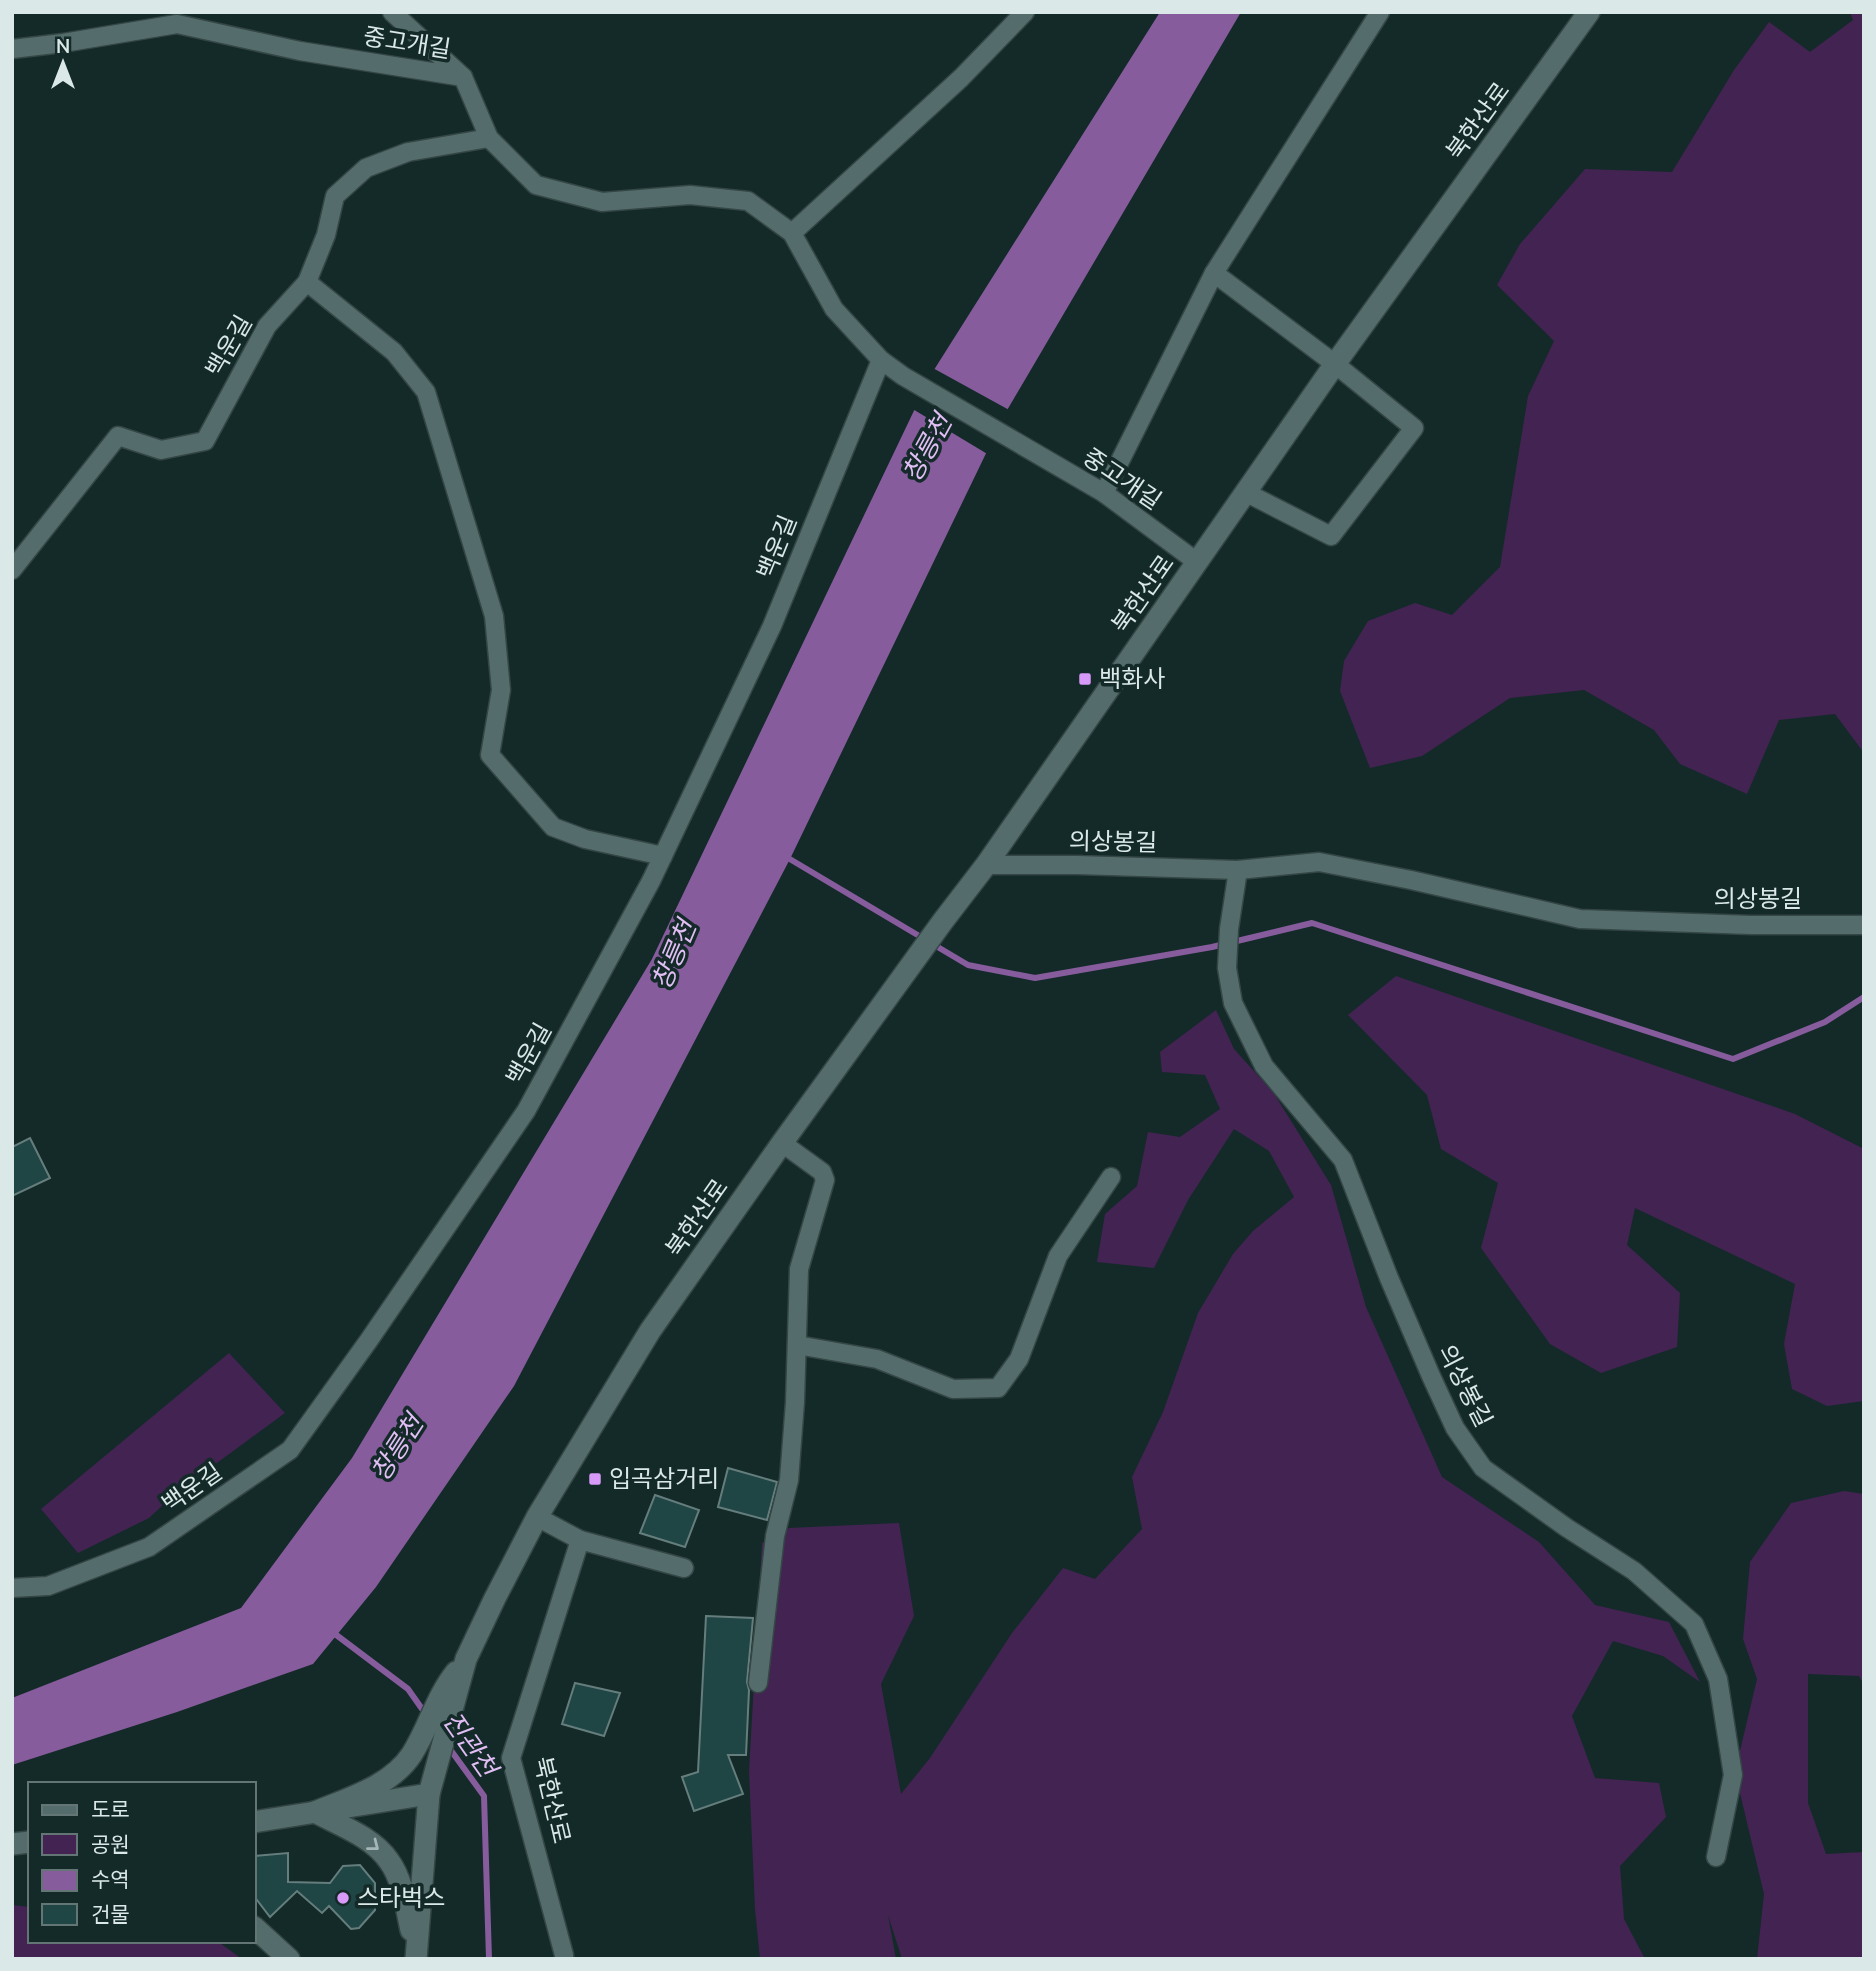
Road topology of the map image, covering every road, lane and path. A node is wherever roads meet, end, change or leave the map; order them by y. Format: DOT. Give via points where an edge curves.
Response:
graph roads {
  1 [pos="392,12"];
  2 [pos="1025,12"];
  3 [pos="1380,12"];
  4 [pos="1589,12"];
  5 [pos="12,49"];
  6 [pos="463,77"];
  7 [pos="489,138"];
  8 [pos="792,233"];
  9 [pos="1214,273"];
  10 [pos="307,282"];
  11 [pos="881,360"];
  12 [pos="1335,363"];
  13 [pos="1245,492"];
  14 [pos="1104,493"];
  15 [pos="1197,562"];
  16 [pos="12,570"];
  17 [pos="663,856"];
  18 [pos="986,865"];
  19 [pos="1238,870"];
  20 [pos="1864,925"];
  21 [pos="782,1143"];
  22 [pos="1111,1177"];
  23 [pos="797,1345"];
  24 [pos="537,1517"];
  25 [pos="580,1539"];
  26 [pos="684,1568"];
  27 [pos="12,1588"];
  28 [pos="466,1659"];
  29 [pos="758,1683"];
  30 [pos="429,1794"];
  31 [pos="315,1812"];
  32 [pos="256,1822"];
  33 [pos="1716,1857"];
  34 [pos="256,1929"];
  35 [pos="416,1957"];
  36 [pos="289,1959"];
  37 [pos="564,1959"];
  1 -- 6 [label="street, 중고개길"];
  2 -- 8 [label="street" via="961,78"];
  3 -- 9 [label="street"];
  4 -- 12 [label="main road, 북한산로"];
  5 -- 6 [label="street, 중고개길" via="177,24 300,51"];
  6 -- 7 [label="street, 중고개길"];
  7 -- 8 [label="street, 중고개길" via="536,185 602,202 690,195 748,201"];
  7 -- 10 [label="street, 백운길" via="408,152 366,168 335,196 326,235"];
  8 -- 11 [label="street, 중고개길" via="834,309"];
  9 -- 12 [label="street"];
  9 -- 14 [label="street"];
  10 -- 16 [label="street, 백운길" via="267,326 205,441 161,450 118,436"];
  10 -- 17 [label="street" via="394,352 426,392 494,616 500,690 490,755 553,827"];
  11 -- 14 [label="street, 중고개길"];
  11 -- 17 [label="street, 백운길" via="772,626"];
  12 -- 13 [label="main road, 북한산로"];
  12 -- 13 [label="street" via="1414,428 1331,536"];
  13 -- 15 [label="main road, 북한산로"];
  14 -- 15 [label="street, 중고개길"];
  15 -- 18 [label="main road, 북한산로"];
  17 -- 27 [label="street, 백운길" via="526,1111 290,1450 149,1547 48,1586"];
  18 -- 19 [label="street, 의상봉길"];
  18 -- 21 [label="main road, 북한산로"];
  19 -- 20 [label="street, 의상봉길" via="1319,862 1580,919"];
  19 -- 33 [label="street, 의상봉길" via="1227,968 1233,1003 1264,1066 1343,1160 1455,1428 1483,1468 1634,1571 1695,1624 1717,1679 1733,1775"];
  21 -- 23 [label="street" via="822,1172 825,1180 799,1269"];
  21 -- 24 [label="main road, 북한산로" via="650,1331"];
  22 -- 23 [label="street" via="1058,1256 1019,1359 998,1388 953,1389 877,1359"];
  23 -- 29 [label="street" via="789,1480 775,1536"];
  24 -- 25 [label="street"];
  24 -- 28 [label="main road, 북한산로"];
  25 -- 26 [label="street"];
  25 -- 37 [label="street, 북한산로" via="511,1758"];
  28 -- 30 [label="main road"];
  28 -- 31 [label="main road" via="446,1684 411,1755 395,1773"];
  30 -- 31 [label="main road"];
  30 -- 35 [label="main road"];
  31 -- 32 [label="main road"];
  31 -- 35 [label="main road, one-way" via="372,1843 388,1858 405,1903"];
  34 -- 36 [label="main road"];
}
